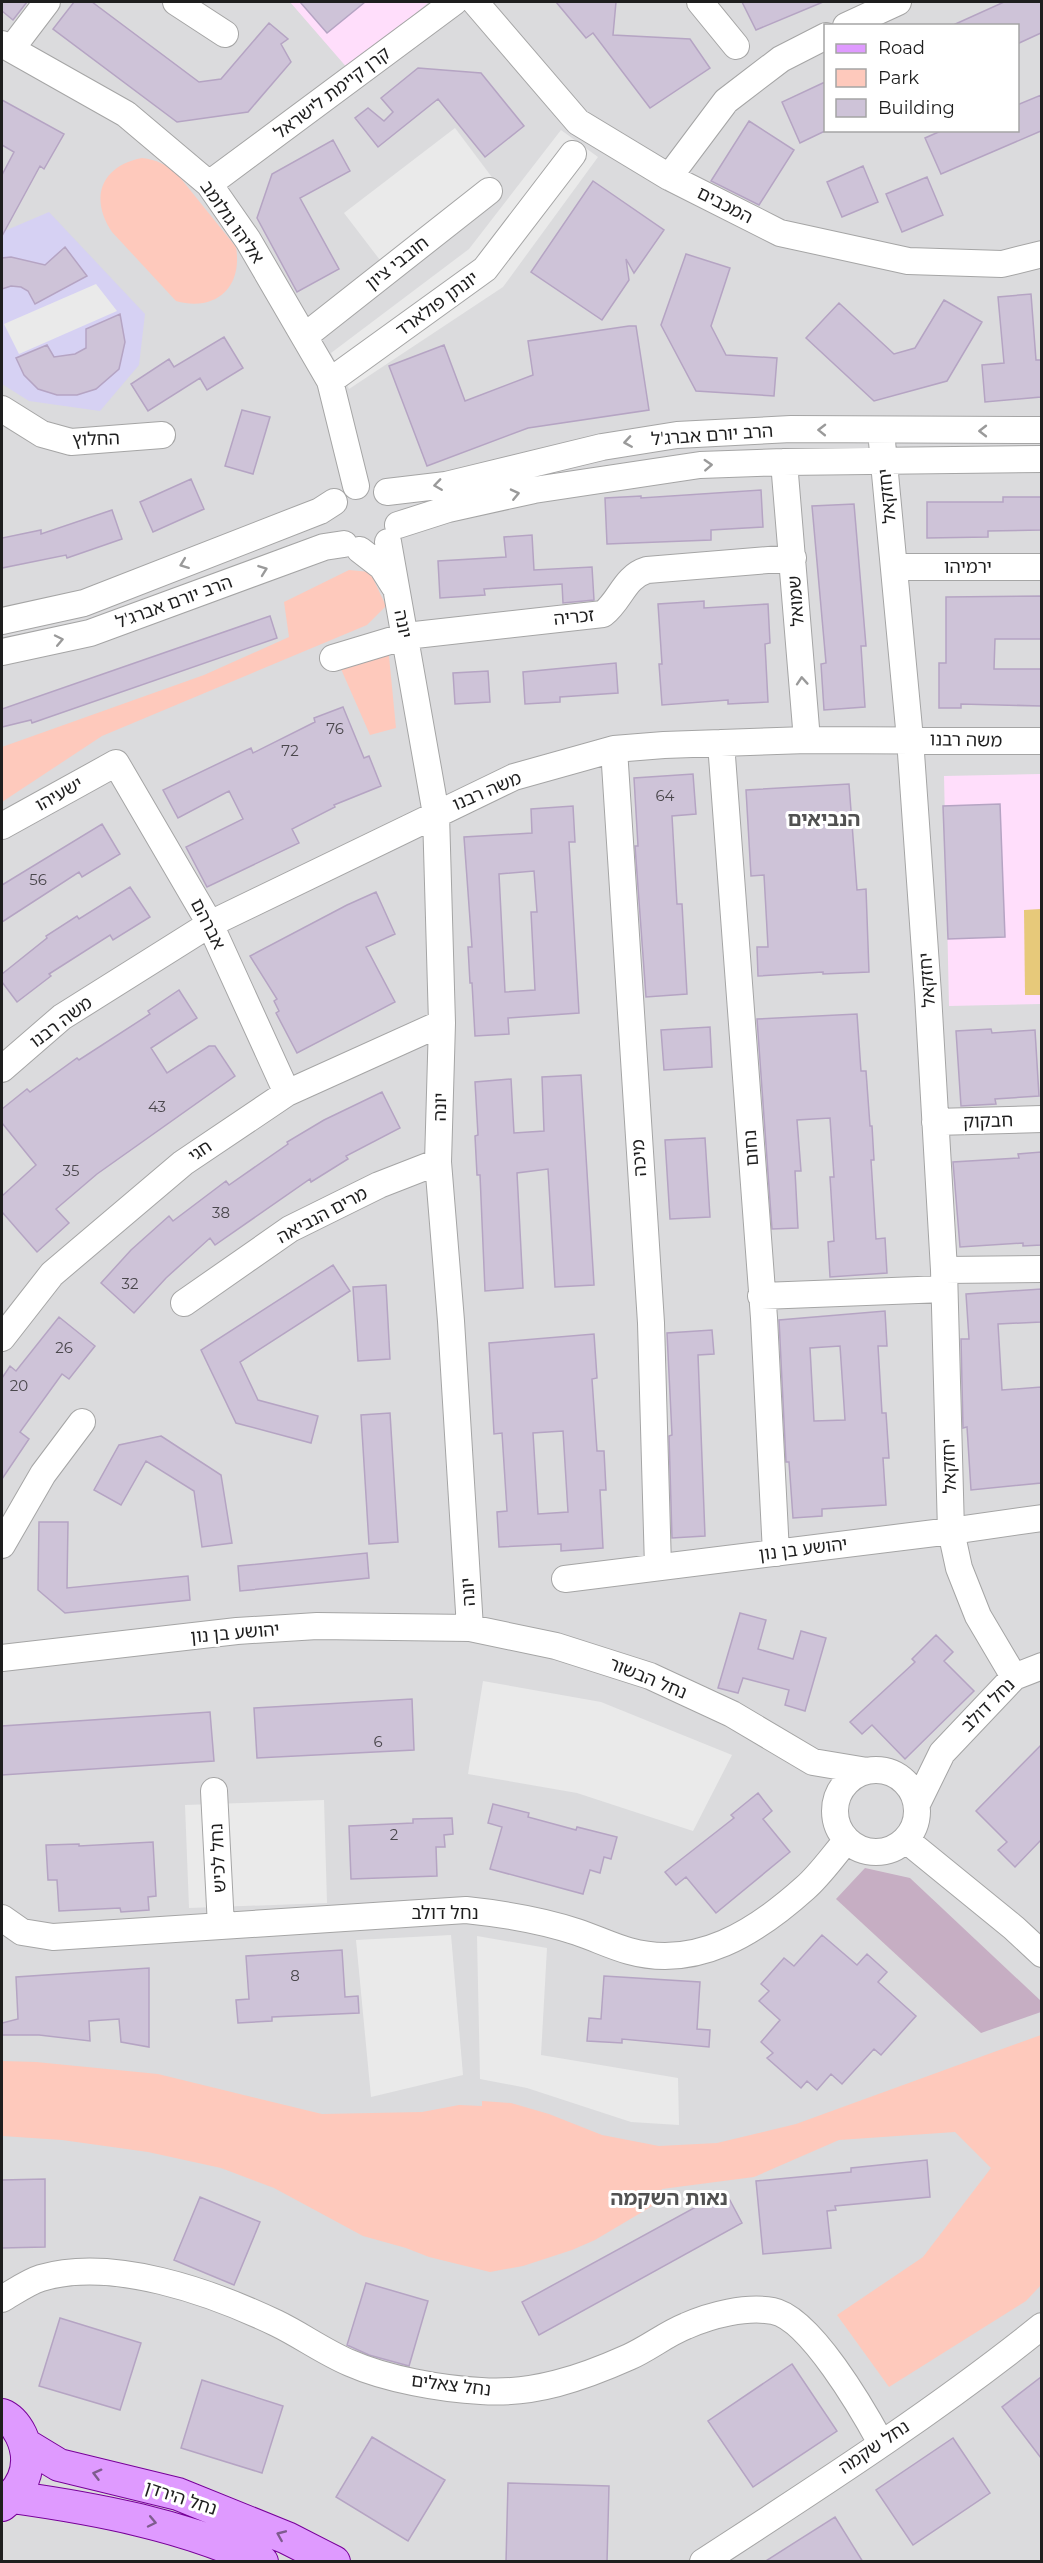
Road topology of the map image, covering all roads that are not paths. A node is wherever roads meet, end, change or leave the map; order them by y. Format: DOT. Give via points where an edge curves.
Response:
graph roads {
  1 [pos="47,2"];
  2 [pos="176,2"];
  3 [pos="454,2"];
  4 [pos="475,2"];
  5 [pos="700,2"];
  6 [pos="898,2"];
  7 [pos="856,14"];
  8 [pos="225,34"];
  9 [pos="824,37"];
  10 [pos="7,46"];
  11 [pos="736,46"];
  12 [pos="573,154"];
  13 [pos="669,177"];
  14 [pos="209,184"];
  15 [pos="489,191"];
  16 [pos="1041,254"];
  17 [pos="305,336"];
  18 [pos="330,381"];
  19 [pos="2,409"];
  20 [pos="1041,430"];
  21 [pos="881,431"];
  22 [pos="162,435"];
  23 [pos="1041,459"];
  24 [pos="784,462"];
  25 [pos="883,462"];
  26 [pos="356,486"];
  27 [pos="387,492"];
  28 [pos="334,502"];
  29 [pos="393,534"];
  30 [pos="352,547"];
  31 [pos="793,558"];
  32 [pos="894,567"];
  33 [pos="1041,567"];
  34 [pos="396,588"];
  35 [pos="2,621"];
  36 [pos="406,636"];
  37 [pos="2,652"];
  38 [pos="333,658"];
  39 [pos="910,739"];
  40 [pos="807,740"];
  41 [pos="1041,741"];
  42 [pos="720,743"];
  43 [pos="614,749"];
  44 [pos="116,763"];
  45 [pos="436,814"];
  46 [pos="2,826"];
  47 [pos="210,924"];
  48 [pos="442,1023"];
  49 [pos="2,1069"];
  50 [pos="287,1093"];
  51 [pos="1041,1119"];
  52 [pos="935,1122"];
  53 [pos="438,1162"];
  54 [pos="1041,1269"];
  55 [pos="944,1280"];
  56 [pos="761,1296"];
  57 [pos="184,1303"];
  58 [pos="2,1338"];
  59 [pos="82,1422"];
  60 [pos="1041,1518"];
  61 [pos="951,1531"];
  62 [pos="2,1545"];
  63 [pos="776,1553"];
  64 [pos="658,1567"];
  65 [pos="565,1579"];
  66 [pos="470,1628"];
  67 [pos="2,1658"];
  68 [pos="1041,1666"];
  69 [pos="1014,1677"];
  70 [pos="942,1753"];
  71 [pos="813,1762"];
  72 [pos="867,1771"];
  73 [pos="893,1774"];
  74 [pos="214,1791"];
  75 [pos="836,1802"];
  76 [pos="917,1804"];
  77 [pos="847,1840"];
  78 [pos="906,1840"];
  79 [pos="2,1918"];
  80 [pos="221,1926"];
  81 [pos="1041,1954"];
  82 [pos="2,2299"];
  83 [pos="1041,2326"];
  84 [pos="3,2411"];
  85 [pos="881,2443"];
  86 [pos="26,2445"];
  87 [pos="10,2504"];
  88 [pos="262,2562"];
  89 [pos="334,2562"];
  90 [pos="703,2562"];
  1 -- 10 [label="street"];
  2 -- 8 [label="street"];
  3 -- 14 [label="street, קרן קיימת לישראל"];
  4 -- 13 [label="street, המכבים" via="578,122"];
  5 -- 11 [label="street"];
  6 -- 7 [label="street"];
  9 -- 13 [label="street" via="781,59 726,101"];
  10 -- 14 [label="street, אליהו גולומב" via="126,114"];
  12 -- 18 [label="street, יונתן פולארד" via="485,269"];
  13 -- 16 [label="street, המכבים" via="780,233 853,250 908,261 1002,264"];
  14 -- 17 [label="street, אליהו גולומב" via="248,240"];
  15 -- 17 [label="street, חובבי ציון"];
  17 -- 18 [label="street, אליהו גולומב"];
  18 -- 26 [label="street, אליהו גולומב"];
  19 -- 22 [label="street, החלוץ" via="42,434 71,442"];
  20 -- 21 [label="street, הרב יורם אברג'ל, one-way"];
  21 -- 25 [label="street, יחזקאל"];
  21 -- 27 [label="street, הרב יורם אברג'ל, one-way" via="791,429 677,435 569,454 446,485"];
  23 -- 25 [label="street, הרב יורם אברג'ל"];
  24 -- 25 [label="street, הרב יורם אברג'ל"];
  29 -- 24 [label="street, הרב יורם אברג'ל, one-way" via="448,509 534,490 700,465"];
  24 -- 31 [label="street, שמואל"];
  25 -- 32 [label="street, יחזקאל"];
  26 -- 27 [label="street" via="366,484"];
  26 -- 28 [label="street"];
  27 -- 29 [label="street" via="396,508"];
  28 -- 30 [label="street" via="331,514 335,534"];
  28 -- 35 [label="street, הרב יורם אברג'ל, one-way" via="321,511 84,603"];
  29 -- 30 [label="street" via="373,550"];
  29 -- 34 [label="street, יונה"];
  30 -- 34 [label="street, יונה" via="382,567"];
  37 -- 30 [label="street, הרב יורם אברג'ל, one-way" via="90,633 324,547"];
  31 -- 36 [label="street, זכריה" via="636,573 603,614"];
  40 -- 31 [label="street, שמואל, one-way"];
  32 -- 33 [label="street, ירמיהו"];
  32 -- 39 [label="street, יחזקאל"];
  34 -- 36 [label="street, יונה"];
  36 -- 38 [label="street"];
  36 -- 45 [label="street, יונה"];
  39 -- 40 [label="street, משה רבנו"];
  39 -- 41 [label="street, משה רבנו"];
  39 -- 52 [label="street, יחזקאל"];
  40 -- 42 [label="street, משה רבנו"];
  42 -- 43 [label="street, משה רבנו"];
  42 -- 56 [label="street, נחום"];
  43 -- 45 [label="street, משה רבנו" via="514,777"];
  43 -- 64 [label="street, מיכה" via="651,1323"];
  44 -- 46 [label="street, ישעיהו"];
  44 -- 47 [label="street, אברהם"];
  45 -- 47 [label="street, משה רבנו"];
  45 -- 48 [label="street, יונה"];
  47 -- 49 [label="street, משה רבנו" via="62,1017"];
  47 -- 50 [label="street, אברהם"];
  48 -- 50 [label="street, חגי"];
  48 -- 53 [label="street, יונה"];
  50 -- 58 [label="street, חגי" via="183,1163 113,1221 52,1274"];
  51 -- 52 [label="street, חבקוק"];
  52 -- 55 [label="street, יחזקאל"];
  53 -- 57 [label="street, מרים הנביאה" via="379,1185 290,1229"];
  53 -- 66 [label="street, יונה"];
  54 -- 55 [label="street"];
  55 -- 56 [label="street"];
  55 -- 61 [label="street, יחזקאל"];
  56 -- 63 [label="street, נחום"];
  59 -- 62 [label="street" via="43,1474"];
  60 -- 61 [label="street, יהושע בן נון"];
  61 -- 63 [label="street, יהושע בן נון"];
  61 -- 69 [label="street, יחזקאל" via="959,1568 978,1616"];
  63 -- 64 [label="street, יהושע בן נון"];
  64 -- 65 [label="street, יהושע בן נון"];
  66 -- 67 [label="street, יהושע בן נון" via="316,1626"];
  66 -- 71 [label="street, נחל הבשור" via="556,1646 651,1676 732,1714"];
  68 -- 69 [label="street, נחל דולב"];
  69 -- 70 [label="street, נחל דולב"];
  70 -- 73 [label="street, נחל דולב"];
  70 -- 76 [label="street, נחל דולב"];
  71 -- 72 [label="street, נחל הבשור"];
  71 -- 75 [label="street, נחל הבשור"];
  72 -- 73 [label="street"];
  72 -- 75 [label="street" via="847,1782"];
  73 -- 76 [label="street" via="908,1785"];
  74 -- 80 [label="street, נחל לכיש"];
  75 -- 77 [label="street" via="835,1820"];
  76 -- 78 [label="street" via="915,1824"];
  77 -- 78 [label="street" via="868,1852 881,1852"];
  77 -- 80 [label="street, נחל דולב" via="806,1888 753,1928 711,1950 674,1956 630,1951 517,1916 466,1910"];
  78 -- 81 [label="street"];
  79 -- 80 [label="street, נחל דולב" via="22,1932 53,1937"];
  82 -- 85 [label="street, נחל צאלים" via="40,2278 100,2271 147,2276 240,2307 350,2363 393,2378 481,2392 530,2390 575,2379 631,2356 686,2326 729,2312 773,2311 790,2317 804,2331 832,2366"];
  83 -- 85 [label="street, נחל שקמה" via="992,2366"];
  84 -- 86 [label="main road"];
  85 -- 90 [label="street, נחל שקמה"];
  86 -- 87 [label="main road" via="26,2473"];
  89 -- 86 [label="main road, נחל הירדן, one-way" via="287,2538 178,2494 59,2465"];
  87 -- 88 [label="main road, נחל הירדן, one-way" via="96,2510 168,2526 229,2546"];
}
